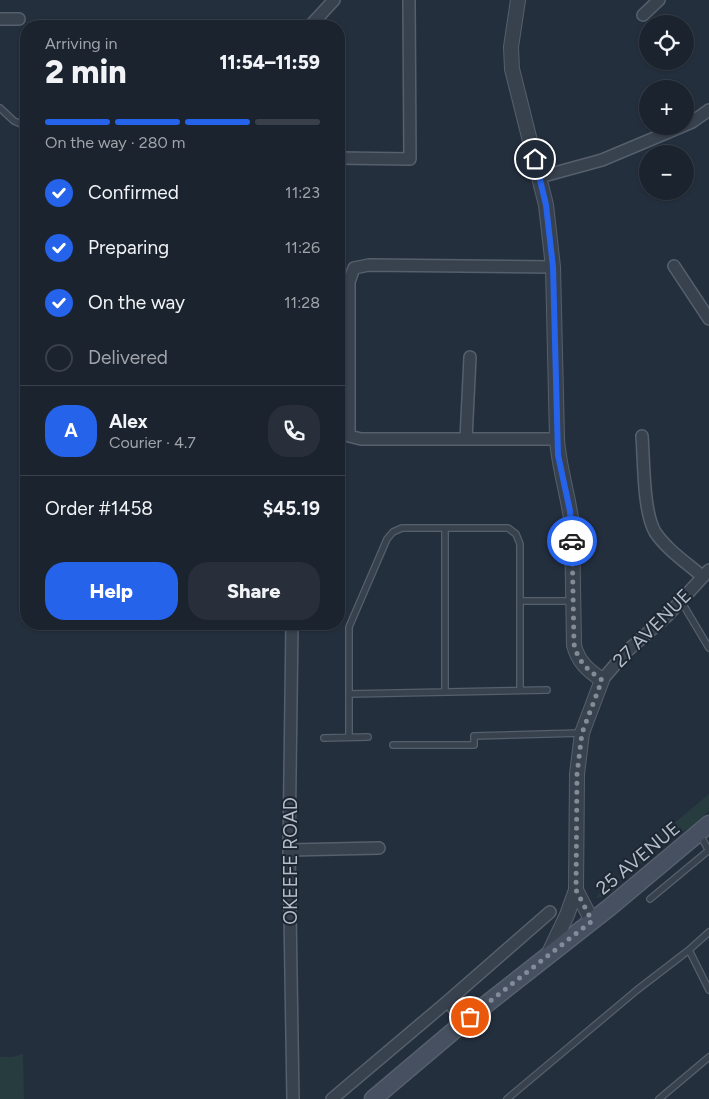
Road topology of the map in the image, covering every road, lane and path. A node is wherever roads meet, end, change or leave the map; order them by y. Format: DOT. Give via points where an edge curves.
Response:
graph roads {
  1 [pos="334,0"];
  2 [pos="409,0"];
  3 [pos="518,0"];
  4 [pos="659,0"];
  5 [pos="643,15"];
  6 [pos="0,19"];
  7 [pos="19,19"];
  8 [pos="316,20"];
  9 [pos="0,108"];
  10 [pos="709,110"];
  11 [pos="694,121"];
  12 [pos="20,124"];
  13 [pos="662,135"];
  14 [pos="345,158"];
  15 [pos="540,177"];
  16 [pos="674,266"];
  17 [pos="553,267"];
  18 [pos="709,319"];
  19 [pos="470,356"];
  20 [pos="642,436"];
  21 [pos="466,439"];
  22 [pos="557,439"];
  23 [pos="444,528"];
  24 [pos="706,574"];
  25 [pos="520,600"];
  26 [pos="572,600"];
  27 [pos="681,601"];
  28 [pos="292,630"];
  29 [pos="709,648"];
  30 [pos="602,680"];
  31 [pos="520,690"];
  32 [pos="547,690"];
  33 [pos="444,692"];
  34 [pos="349,694"];
  35 [pos="582,733"];
  36 [pos="349,737"];
  37 [pos="368,737"];
  38 [pos="324,738"];
  39 [pos="393,745"];
  40 [pos="704,828"];
  41 [pos="379,848"];
  42 [pos="290,850"];
  43 [pos="709,850"];
  44 [pos="576,890"];
  45 [pos="650,900"];
  46 [pos="550,912"];
  47 [pos="592,921"];
  48 [pos="709,932"];
  49 [pos="689,950"];
  50 [pos="548,955"];
  51 [pos="709,990"];
  52 [pos="448,1001"];
  53 [pos="464,1022"];
  54 [pos="709,1057"];
  55 [pos="293,1099"];
  56 [pos="332,1099"];
  57 [pos="373,1099"];
  58 [pos="507,1099"];
  59 [pos="659,1099"];
  1 -- 8 [label="street"];
  2 -- 14 [label="street" via="410,158"];
  3 -- 15 [label="street" via="511,48 512,69"];
  4 -- 5 [label="street"];
  6 -- 7 [label="street"];
  9 -- 12 [label="lane"];
  10 -- 11 [label="street"];
  13 -- 15 [label="street" via="602,160"];
  15 -- 17 [label="street"];
  16 -- 18 [label="street"];
  17 -- 21 [label="street" via="368,265 354,268 348,282 348,436 361,439"];
  17 -- 22 [label="street"];
  19 -- 21 [label="street"];
  20 -- 24 [label="street" via="648,514 655,531 670,549"];
  21 -- 22 [label="street"];
  22 -- 26 [label="street" via="572,526"];
  23 -- 25 [label="lane" via="508,528 516,534 520,544"];
  23 -- 33 [label="lane"];
  23 -- 34 [label="lane" via="402,528 387,539 349,627"];
  24 -- 27 [label="street, 27 AVENUE"];
  25 -- 26 [label="lane"];
  25 -- 31 [label="lane"];
  26 -- 30 [label="street" via="575,652 584,666"];
  27 -- 29 [label="lane"];
  27 -- 30 [label="street, 27 AVENUE" via="627,651"];
  28 -- 42 [label="street, OKEEFE ROAD"];
  30 -- 35 [label="street, 27 AVENUE"];
  31 -- 32 [label="lane"];
  31 -- 33 [label="lane"];
  33 -- 34 [label="lane"];
  34 -- 36 [label="lane"];
  35 -- 39 [label="lane" via="474,736 474,745"];
  35 -- 44 [label="street, 27 AVENUE" via="577,774"];
  36 -- 37 [label="lane"];
  36 -- 38 [label="lane"];
  40 -- 43 [label="lane"];
  40 -- 47 [label="main road, 25 AVENUE"];
  41 -- 42 [label="street"];
  42 -- 55 [label="street, OKEEFE ROAD"];
  43 -- 45 [label="lane"];
  44 -- 47 [label="street, 27 AVENUE"];
  44 -- 50 [label="street"];
  46 -- 52 [label="street"];
  47 -- 50 [label="main road, 25 AVENUE"];
  48 -- 49 [label="lane"];
  49 -- 51 [label="lane"];
  49 -- 58 [label="lane"];
  50 -- 53 [label="main road, 25 AVENUE"];
  52 -- 53 [label="street"];
  52 -- 56 [label="street"];
  53 -- 57 [label="main road, 25 AVENUE"];
  54 -- 59 [label="lane"];
}
